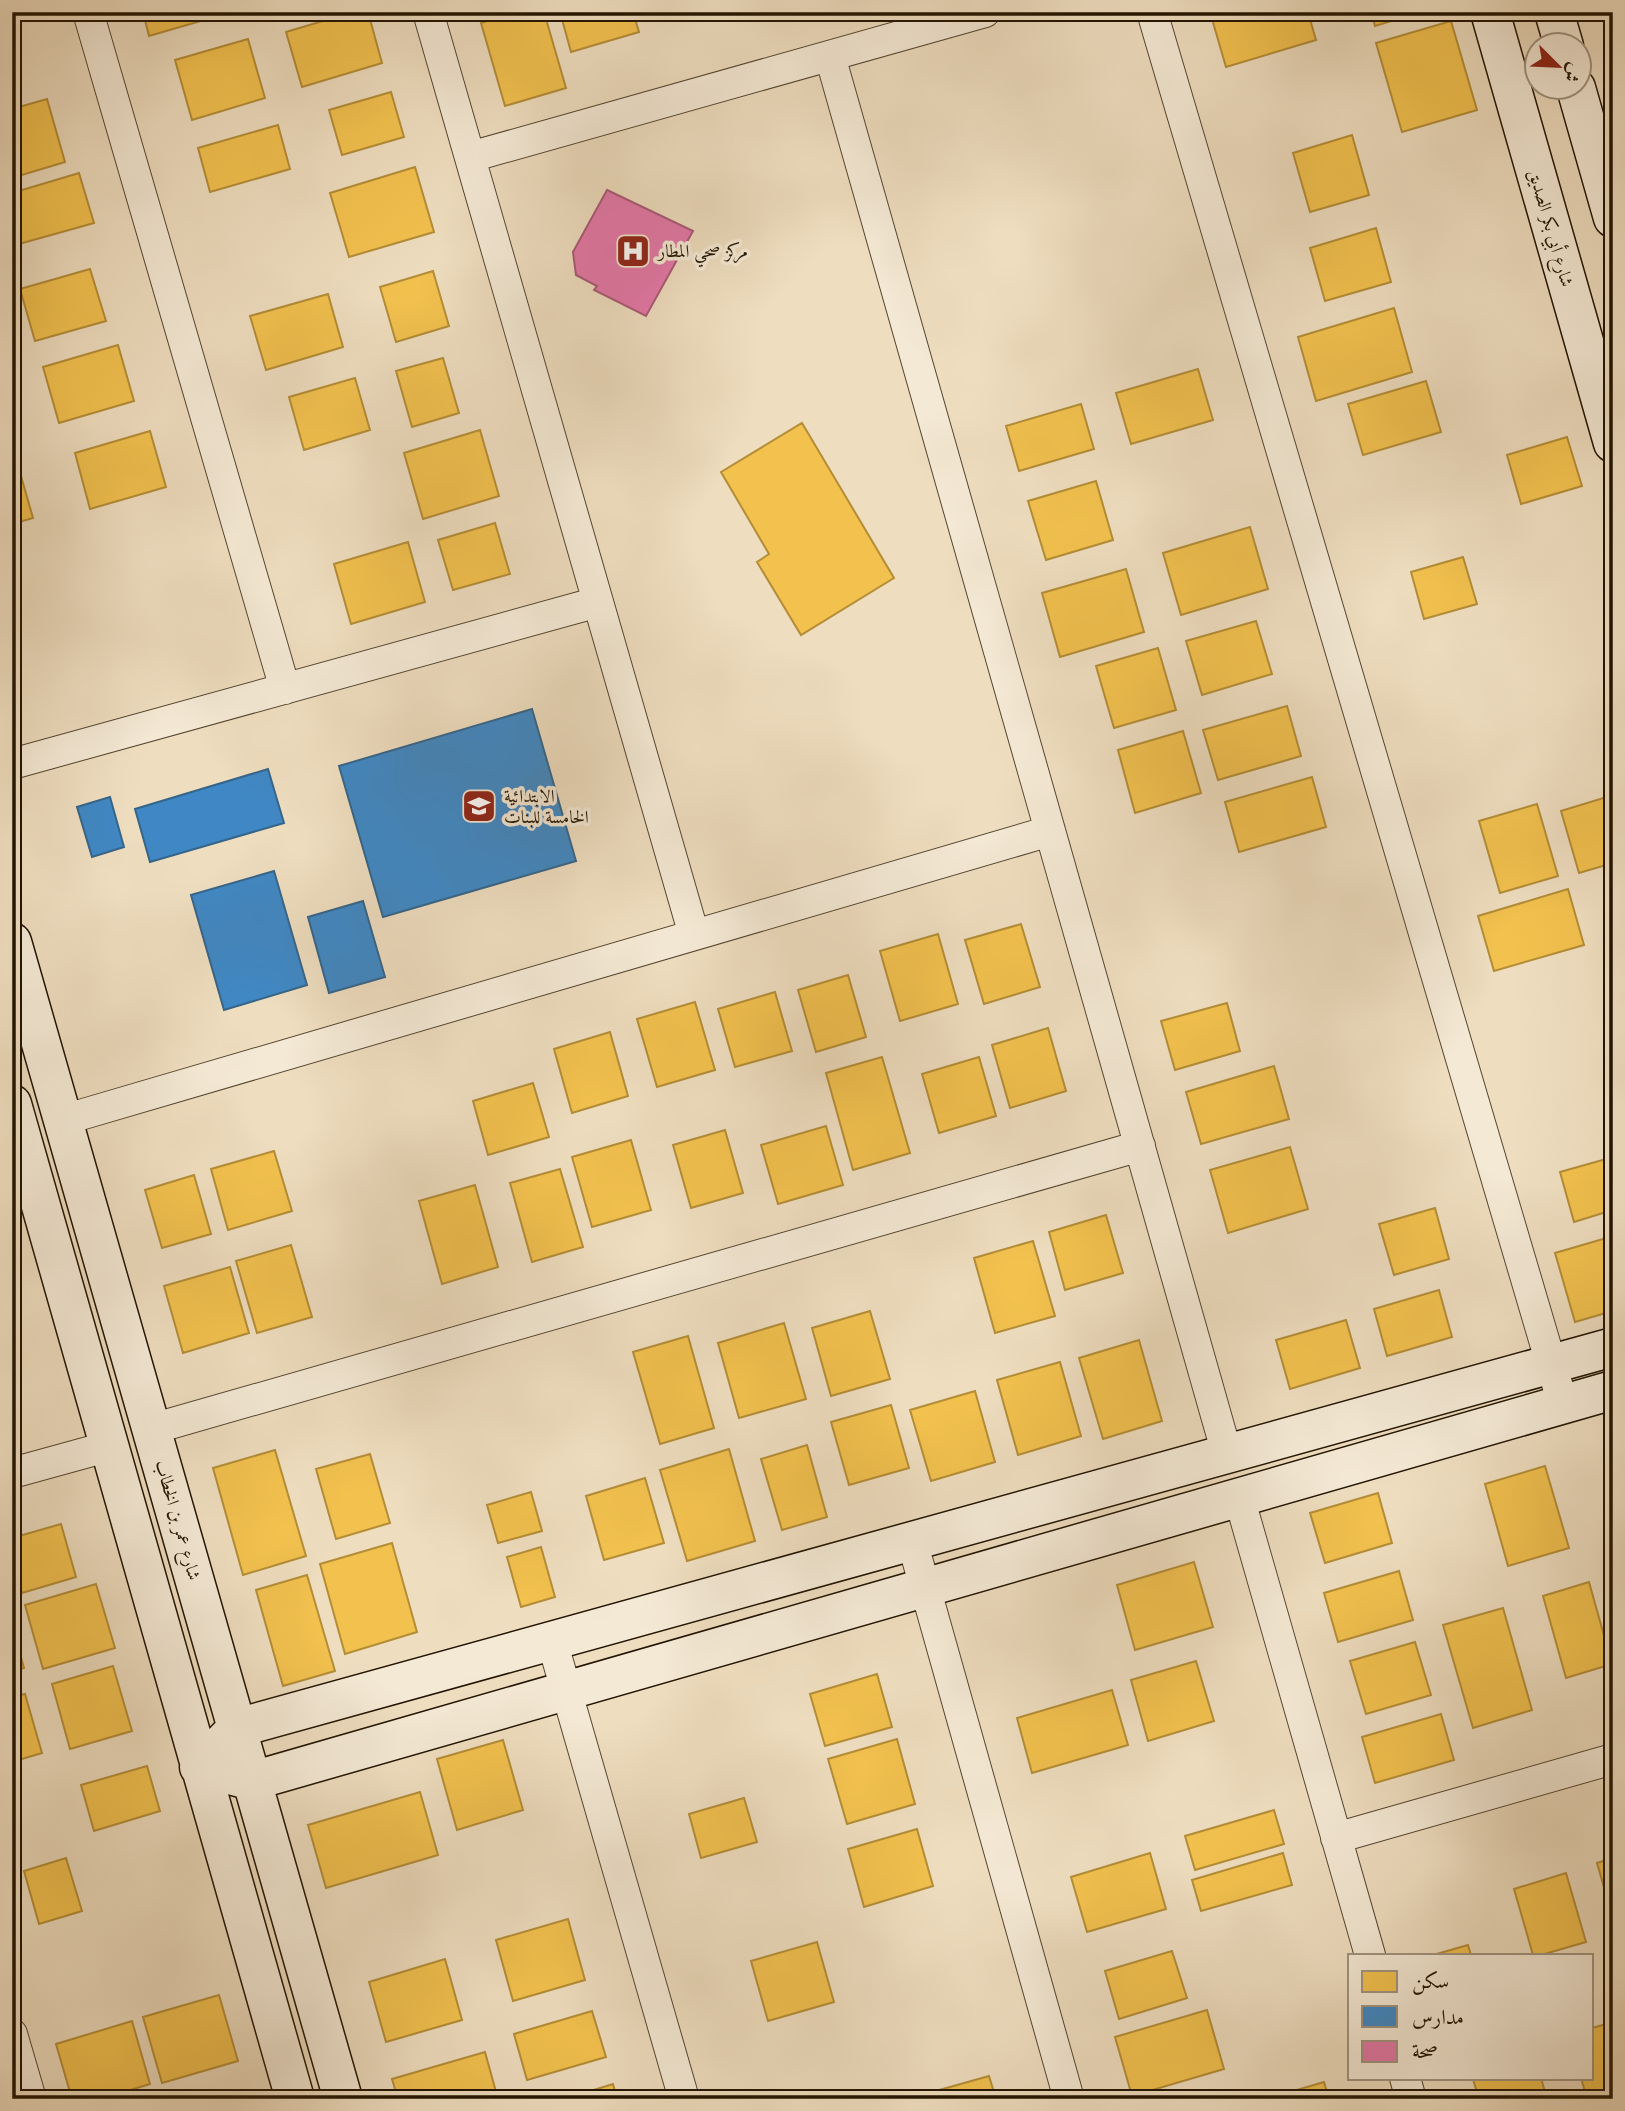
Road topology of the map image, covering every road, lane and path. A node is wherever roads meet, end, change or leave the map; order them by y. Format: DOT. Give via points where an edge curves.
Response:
graph roads {
  1 [pos="88,12"];
  2 [pos="428,12"];
  3 [pos="985,12"];
  4 [pos="1152,12"];
  5 [pos="1490,12"];
  6 [pos="1554,12"];
  7 [pos="1560,32"];
  8 [pos="830,56"];
  9 [pos="1580,102"];
  10 [pos="470,157"];
  11 [pos="1613,218"];
  12 [pos="1613,443"];
  13 [pos="598,602"];
  14 [pos="285,689"];
  15 [pos="12,764"];
  16 [pos="1050,831"];
  17 [pos="694,935"];
  18 [pos="12,942"];
  19 [pos="12,1104"];
  20 [pos="63,1120"];
  21 [pos="17,1142"];
  22 [pos="1139,1146"];
  23 [pos="1613,1347"];
  24 [pos="1550,1364"];
  25 [pos="1613,1390"];
  26 [pos="1563,1404"];
  27 [pos="152,1429"];
  28 [pos="110,1446"];
  29 [pos="1227,1454"];
  30 [pos="12,1473"];
  31 [pos="1240,1497"];
  32 [pos="912,1541"];
  33 [pos="924,1587"];
  34 [pos="552,1641"];
  35 [pos="566,1690"];
  36 [pos="237,1728"];
  37 [pos="1613,1759"];
  38 [pos="199,1767"];
  39 [pos="252,1780"];
  40 [pos="1336,1838"];
  41 [pos="1370,1954"];
  42 [pos="12,2034"];
  43 [pos="1405,2080"];
  44 [pos="31,2099"];
  45 [pos="295,2099"];
  46 [pos="343,2099"];
  47 [pos="684,2099"];
  48 [pos="1069,2099"];
  49 [pos="1410,2099"];
  1 -- 14 [label="street"];
  2 -- 10 [label="street"];
  3 -- 8 [label="street"];
  4 -- 24 [label="street"];
  5 -- 12 [label="street, شارع أبي بكر الصديق"];
  6 -- 7 [label="street"];
  8 -- 10 [label="street"];
  8 -- 16 [label="street"];
  9 -- 11 [label="street"];
  10 -- 13 [label="street"];
  13 -- 14 [label="street"];
  13 -- 17 [label="street"];
  14 -- 15 [label="street"];
  16 -- 17 [label="street"];
  16 -- 22 [label="street"];
  17 -- 20 [label="street"];
  18 -- 20 [label="street, شارع عمر بن الخطاب"];
  19 -- 21 [label="street"];
  20 -- 27 [label="street, شارع عمر بن الخطاب"];
  21 -- 28 [label="street"];
  22 -- 27 [label="street"];
  22 -- 29 [label="street"];
  23 -- 24 [label="street"];
  24 -- 26 [label="street"];
  24 -- 29 [label="street"];
  25 -- 26 [label="street"];
  26 -- 31 [label="street"];
  27 -- 36 [label="street, شارع عمر بن الخطاب"];
  28 -- 30 [label="street"];
  28 -- 38 [label="street"];
  29 -- 32 [label="street"];
  31 -- 33 [label="street"];
  31 -- 40 [label="street"];
  32 -- 33 [label="street"];
  32 -- 34 [label="street"];
  33 -- 35 [label="street"];
  33 -- 48 [label="street"];
  34 -- 35 [label="street"];
  34 -- 36 [label="street"];
  35 -- 39 [label="street"];
  35 -- 47 [label="street"];
  36 -- 38 [label="street"];
  36 -- 39 [label="street, شارع عمر بن الخطاب"];
  37 -- 40 [label="street"];
  38 -- 39 [label="street"];
  38 -- 45 [label="street"];
  39 -- 46 [label="street, شارع عمر بن الخطاب"];
  40 -- 41 [label="street"];
  42 -- 44 [label="street"];
  43 -- 49 [label="street"];
}
